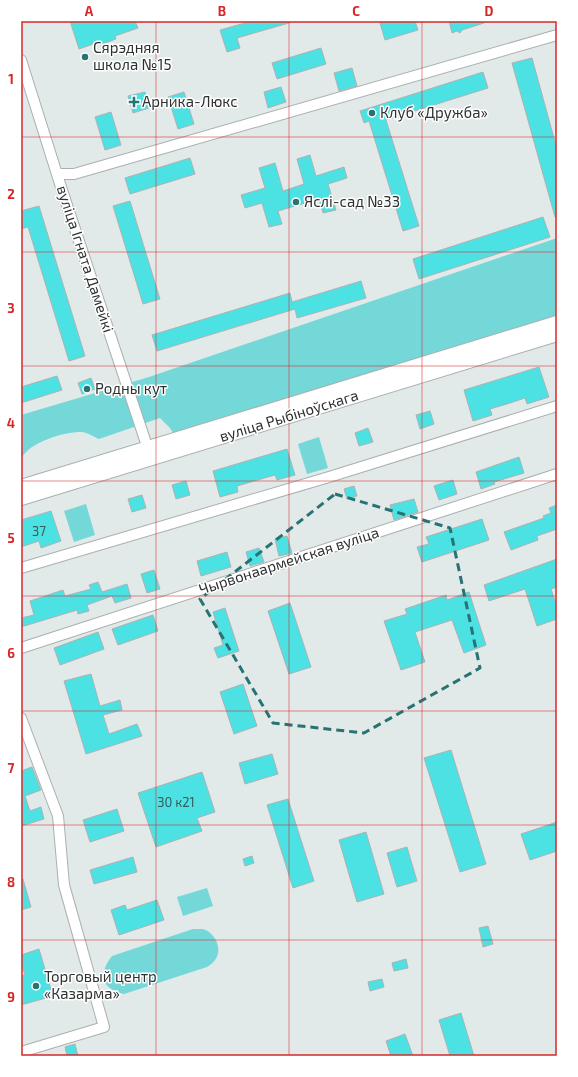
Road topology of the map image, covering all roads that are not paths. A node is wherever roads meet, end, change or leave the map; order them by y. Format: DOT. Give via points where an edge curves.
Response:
graph roads {
  1 [pos="557,35"];
  2 [pos="21,60"];
  3 [pos="57,174"];
  4 [pos="557,323"];
  5 [pos="557,334"];
  6 [pos="557,406"];
  7 [pos="149,453"];
  8 [pos="557,474"];
  9 [pos="21,487"];
  10 [pos="21,498"];
  11 [pos="21,568"];
  12 [pos="21,648"];
  13 [pos="21,718"];
  14 [pos="21,1052"];
  1 -- 3 [label="street" via="74,174"];
  2 -- 3 [label="street, вуліца Ігната Дамейкі"];
  3 -- 7 [label="street, вуліца Ігната Дамейкі"];
  4 -- 7 [label="main road, вуліца Рыбіноўскага"];
  5 -- 7 [label="main road, вуліца Рыбіноўскага"];
  6 -- 11 [label="street" via="330,477"];
  7 -- 9 [label="main road, вуліца Рыбіноўскага"];
  7 -- 10 [label="main road, вуліца Рыбіноўскага" via="113,470"];
  8 -- 12 [label="street, Чырвонаармейская вуліца"];
  13 -- 14 [label="street" via="58,816 64,885 104,1027"];
}
